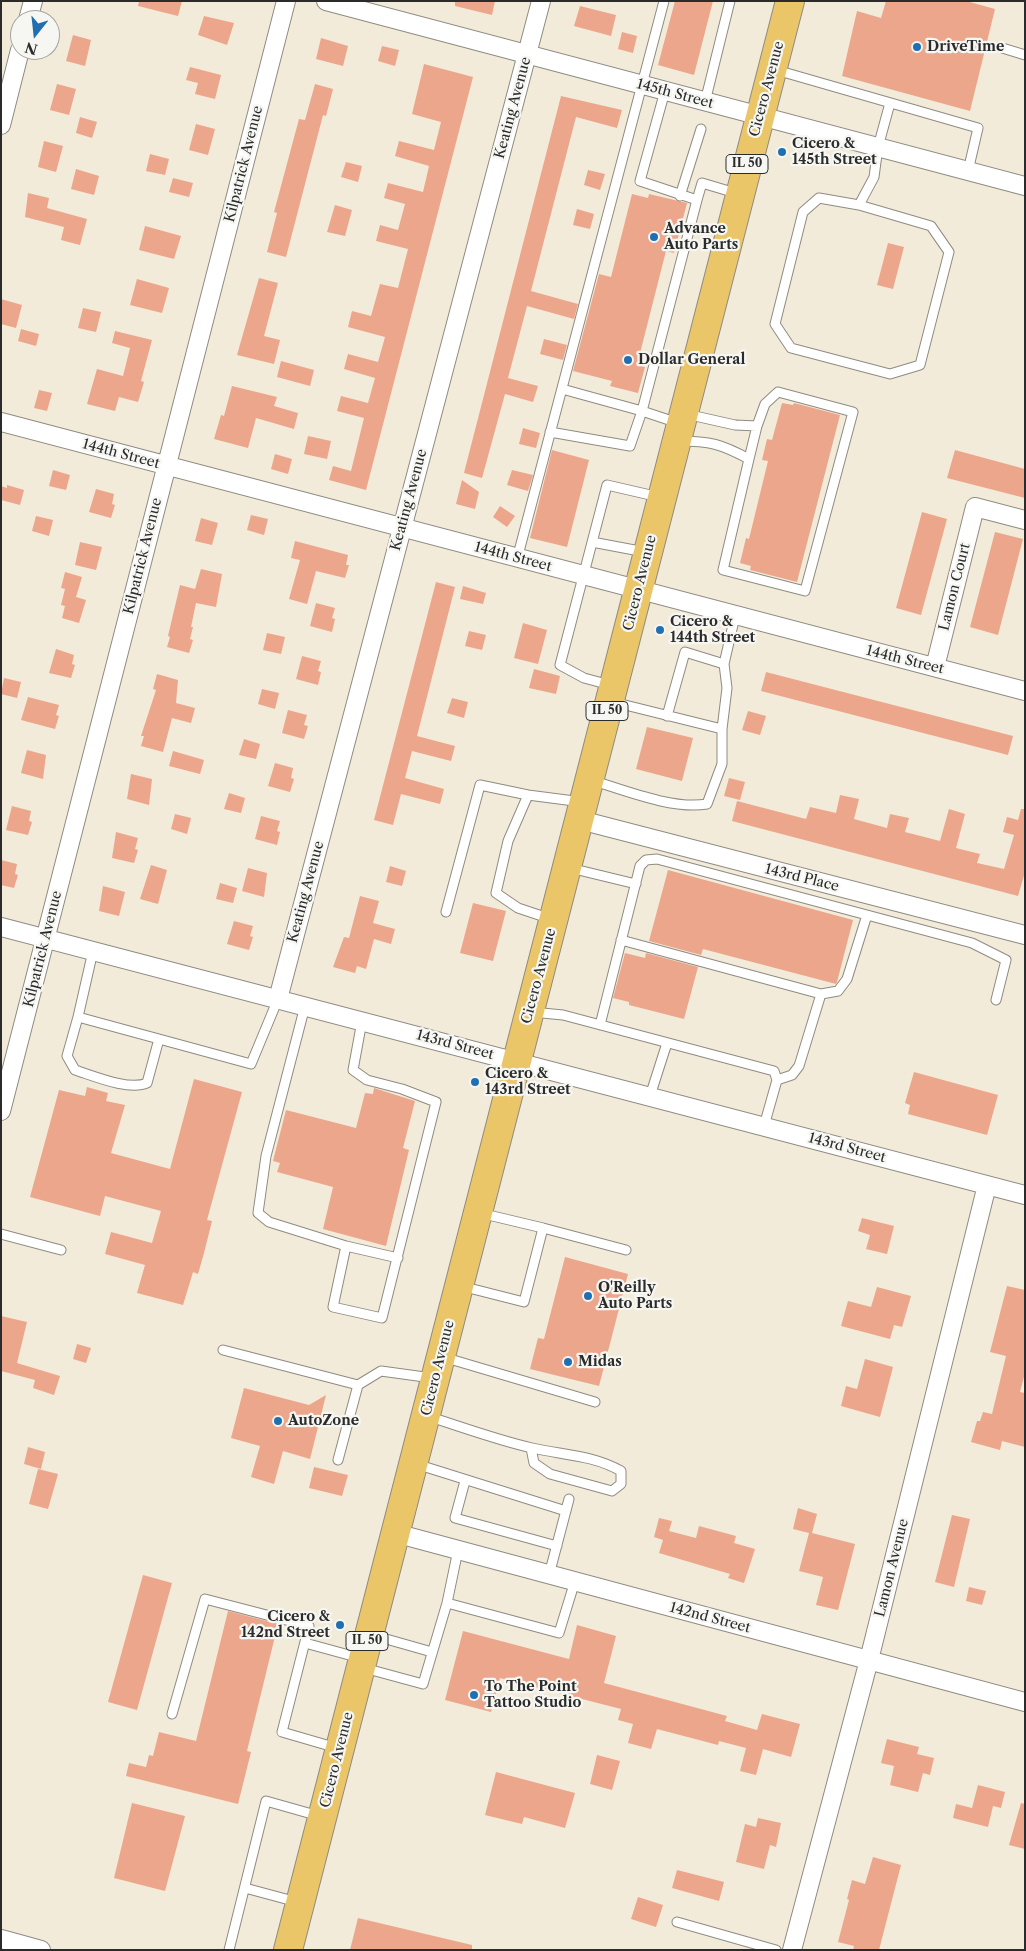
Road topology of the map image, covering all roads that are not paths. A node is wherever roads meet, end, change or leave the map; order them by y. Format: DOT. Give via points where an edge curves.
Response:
graph roads {
  1 [pos="286,1"];
  2 [pos="326,1"];
  3 [pos="541,1"];
  4 [pos="664,1"];
  5 [pos="730,1"];
  6 [pos="790,1"];
  7 [pos="999,47"];
  8 [pos="527,54"];
  9 [pos="1025,55"];
  10 [pos="17,60"];
  11 [pos="772,68"];
  12 [pos="641,85"];
  13 [pos="665,91"];
  14 [pos="704,102"];
  15 [pos="890,103"];
  16 [pos="760,116"];
  17 [pos="1,124"];
  18 [pos="701,128"];
  19 [pos="878,147"];
  20 [pos="968,171"];
  21 [pos="1025,186"];
  22 [pos="740,194"];
  23 [pos="680,196"];
  24 [pos="697,200"];
  25 [pos="859,205"];
  26 [pos="562,388"];
  27 [pos="642,411"];
  28 [pos="1,422"];
  29 [pos="680,426"];
  30 [pos="757,426"];
  31 [pos="550,432"];
  32 [pos="749,459"];
  33 [pos="167,465"];
  34 [pos="662,498"];
  35 [pos="1025,520"];
  36 [pos="402,528"];
  37 [pos="592,542"];
  38 [pos="648,552"];
  39 [pos="517,558"];
  40 [pos="583,576"];
  41 [pos="638,591"];
  42 [pos="735,616"];
  43 [pos="724,664"];
  44 [pos="935,667"];
  45 [pos="1025,691"];
  46 [pos="612,694"];
  47 [pos="668,716"];
  48 [pos="722,729"];
  49 [pos="528,795"];
  50 [pos="585,801"];
  51 [pos="568,867"];
  52 [pos="636,884"];
  53 [pos="446,912"];
  54 [pos="866,915"];
  55 [pos="554,920"];
  56 [pos="1,927"];
  57 [pos="1025,935"];
  58 [pos="46,939"];
  59 [pos="621,940"];
  60 [pos="93,951"];
  61 [pos="821,994"];
  62 [pos="278,999"];
  63 [pos="996,1000"];
  64 [pos="305,1006"];
  65 [pos="530,1012"];
  66 [pos="78,1017"];
  67 [pos="362,1021"];
  68 [pos="600,1025"];
  69 [pos="159,1039"];
  70 [pos="667,1043"];
  71 [pos="517,1061"];
  72 [pos="777,1080"];
  73 [pos="650,1096"];
  74 [pos="1,1111"];
  75 [pos="764,1126"];
  76 [pos="987,1185"];
  77 [pos="1025,1195"];
  78 [pos="478,1212"];
  79 [pos="543,1228"];
  80 [pos="1,1234"];
  81 [pos="346,1246"];
  82 [pos="61,1250"];
  83 [pos="626,1250"];
  84 [pos="398,1258"];
  85 [pos="459,1286"];
  86 [pos="223,1350"];
  87 [pos="438,1368"];
  88 [pos="358,1385"];
  89 [pos="595,1402"];
  90 [pos="425,1416"];
  91 [pos="531,1448"];
  92 [pos="338,1460"];
  93 [pos="413,1464"];
  94 [pos="466,1481"];
  95 [pos="569,1499"];
  96 [pos="566,1511"];
  97 [pos="395,1533"];
  98 [pos="557,1546"];
  99 [pos="458,1550"];
  100 [pos="549,1575"];
  101 [pos="575,1581"];
  102 [pos="447,1603"];
  103 [pos="305,1644"];
  104 [pos="432,1652"];
  105 [pos="364,1653"];
  106 [pos="869,1660"];
  107 [pos="1025,1702"];
  108 [pos="172,1714"];
  109 [pos="340,1748"];
  110 [pos="322,1816"];
  111 [pos="245,1888"];
  112 [pos="300,1903"];
  113 [pos="677,1922"];
  114 [pos="8,1944"];
  115 [pos="41,1950"];
  116 [pos="229,1950"];
  117 [pos="288,1950"];
  118 [pos="776,1950"];
  119 [pos="792,1950"];
  1 -- 33 [label="street, Kilpatrick Avenue"];
  2 -- 8 [label="street, 145th Street"];
  3 -- 8 [label="street, Keating Avenue"];
  4 -- 12 [label="lane"];
  5 -- 14 [label="lane"];
  6 -- 11 [label="main road, Cicero Avenue / IL 50"];
  7 -- 9 [label="lane"];
  8 -- 12 [label="street, 145th Street"];
  8 -- 36 [label="street, Keating Avenue"];
  10 -- 17 [label="street"];
  11 -- 15 [label="lane"];
  11 -- 16 [label="main road, Cicero Avenue / IL 50"];
  12 -- 13 [label="street, 145th Street"];
  12 -- 26 [label="lane"];
  13 -- 14 [label="street, 145th Street"];
  13 -- 23 [label="lane" via="640,181"];
  14 -- 16 [label="street, 145th Street"];
  15 -- 19 [label="lane"];
  15 -- 20 [label="lane" via="978,128"];
  16 -- 19 [label="street, 145th Street"];
  16 -- 22 [label="main road, Cicero Avenue / IL 50"];
  18 -- 23 [label="lane"];
  19 -- 20 [label="street, 145th Street"];
  19 -- 25 [label="lane" via="874,177"];
  20 -- 21 [label="street, 145th Street"];
  22 -- 24 [label="lane" via="702,183"];
  22 -- 29 [label="main road, Cicero Avenue / IL 50"];
  23 -- 24 [label="lane"];
  24 -- 27 [label="lane"];
  25 -- 25 [label="lane" via="819,198 803,212 775,324 791,348 890,374 920,365 948,252 931,226"];
  26 -- 27 [label="lane"];
  26 -- 31 [label="lane"];
  27 -- 29 [label="lane"];
  27 -- 31 [label="lane" via="630,446"];
  28 -- 33 [label="street, 144th Street"];
  29 -- 30 [label="lane"];
  29 -- 32 [label="lane"];
  29 -- 34 [label="main road, Cicero Avenue / IL 50"];
  30 -- 32 [label="lane"];
  30 -- 32 [label="lane" via="765,404 778,392 853,412 805,591 723,570"];
  31 -- 39 [label="lane"];
  33 -- 36 [label="street, 144th Street"];
  33 -- 58 [label="street, Kilpatrick Avenue"];
  34 -- 37 [label="lane" via="607,485"];
  34 -- 38 [label="main road, Cicero Avenue / IL 50"];
  35 -- 44 [label="street, Lamon Court" via="976,507"];
  36 -- 39 [label="street, 144th Street"];
  36 -- 62 [label="street, Keating Avenue"];
  37 -- 38 [label="lane"];
  37 -- 40 [label="lane"];
  38 -- 41 [label="main road, Cicero Avenue / IL 50"];
  39 -- 40 [label="street, 144th Street"];
  40 -- 41 [label="street, 144th Street"];
  40 -- 46 [label="lane" via="560,665"];
  41 -- 42 [label="street, 144th Street"];
  41 -- 46 [label="main road, Cicero Avenue / IL 50"];
  42 -- 43 [label="lane"];
  42 -- 44 [label="street, 144th Street"];
  43 -- 47 [label="lane" via="686,652"];
  43 -- 48 [label="lane" via="727,688"];
  44 -- 45 [label="street, 144th Street"];
  46 -- 47 [label="lane"];
  46 -- 50 [label="main road, Cicero Avenue / IL 50"];
  47 -- 48 [label="lane"];
  48 -- 50 [label="lane" via="722,764 707,804"];
  49 -- 50 [label="lane"];
  49 -- 53 [label="lane" via="480,784"];
  49 -- 55 [label="lane" via="508,840 496,893 518,908"];
  50 -- 51 [label="main road, Cicero Avenue / IL 50"];
  50 -- 57 [label="street, 143rd Place"];
  51 -- 52 [label="lane"];
  51 -- 55 [label="main road, Cicero Avenue / IL 50"];
  52 -- 54 [label="lane" via="640,866 646,860 657,859"];
  52 -- 59 [label="lane"];
  54 -- 61 [label="lane" via="847,979 838,991"];
  54 -- 63 [label="lane" via="972,943 1006,960"];
  55 -- 65 [label="main road, Cicero Avenue / IL 50"];
  56 -- 58 [label="street, 143rd Street"];
  58 -- 60 [label="street, 143rd Street"];
  58 -- 74 [label="street, Kilpatrick Avenue"];
  59 -- 61 [label="lane"];
  59 -- 68 [label="lane"];
  60 -- 62 [label="street, 143rd Street"];
  60 -- 66 [label="lane"];
  61 -- 72 [label="lane" via="799,1066 792,1075"];
  62 -- 64 [label="street, 143rd Street"];
  62 -- 69 [label="lane" via="251,1064"];
  64 -- 67 [label="street, 143rd Street"];
  64 -- 81 [label="lane" via="266,1156 258,1213 269,1222"];
  65 -- 68 [label="lane" via="563,1015"];
  65 -- 71 [label="main road, Cicero Avenue / IL 50"];
  66 -- 69 [label="lane"];
  66 -- 69 [label="lane" via="67,1056 75,1070 104,1079 138,1087 147,1083"];
  67 -- 71 [label="street, 143rd Street"];
  67 -- 84 [label="lane" via="353,1070 367,1080 436,1102"];
  68 -- 70 [label="lane"];
  70 -- 72 [label="lane" via="774,1071"];
  70 -- 73 [label="lane"];
  71 -- 73 [label="street, 143rd Street"];
  71 -- 78 [label="main road, Cicero Avenue / IL 50"];
  72 -- 75 [label="lane"];
  73 -- 75 [label="street, 143rd Street"];
  75 -- 76 [label="street, 143rd Street"];
  76 -- 77 [label="street, 143rd Street"];
  76 -- 106 [label="street, Lamon Avenue"];
  78 -- 79 [label="lane"];
  78 -- 85 [label="main road, Cicero Avenue / IL 50"];
  79 -- 83 [label="lane"];
  79 -- 85 [label="lane" via="524,1302"];
  80 -- 82 [label="lane"];
  81 -- 84 [label="lane"];
  81 -- 84 [label="lane" via="333,1307 382,1318"];
  85 -- 87 [label="main road, Cicero Avenue / IL 50"];
  86 -- 88 [label="lane"];
  87 -- 88 [label="lane" via="381,1371"];
  87 -- 89 [label="lane"];
  87 -- 90 [label="main road, Cicero Avenue / IL 50"];
  88 -- 92 [label="lane"];
  90 -- 91 [label="lane"];
  90 -- 93 [label="main road, Cicero Avenue / IL 50"];
  91 -- 91 [label="lane" via="534,1463 550,1474 612,1491 620,1484 621,1471 607,1464 576,1454"];
  93 -- 94 [label="lane"];
  93 -- 97 [label="main road, Cicero Avenue / IL 50"];
  94 -- 96 [label="lane"];
  94 -- 98 [label="lane" via="455,1518"];
  95 -- 96 [label="lane"];
  96 -- 98 [label="lane"];
  97 -- 99 [label="street, 142nd Street"];
  97 -- 105 [label="main road, Cicero Avenue / IL 50"];
  98 -- 100 [label="lane"];
  99 -- 100 [label="street, 142nd Street"];
  99 -- 102 [label="lane"];
  100 -- 101 [label="street, 142nd Street"];
  101 -- 102 [label="lane" via="559,1633"];
  101 -- 106 [label="street, 142nd Street"];
  102 -- 104 [label="lane"];
  103 -- 105 [label="lane"];
  103 -- 108 [label="lane" via="309,1626 205,1599"];
  103 -- 109 [label="lane" via="282,1732"];
  104 -- 105 [label="lane"];
  104 -- 105 [label="lane" via="423,1684"];
  105 -- 109 [label="main road, Cicero Avenue / IL 50"];
  106 -- 107 [label="street, 142nd Street"];
  106 -- 119 [label="street, Lamon Avenue"];
  109 -- 110 [label="main road, Cicero Avenue / IL 50"];
  110 -- 111 [label="lane" via="266,1801"];
  110 -- 112 [label="main road, Cicero Avenue / IL 50"];
  111 -- 112 [label="lane"];
  111 -- 116 [label="lane"];
  112 -- 117 [label="main road, Cicero Avenue / IL 50"];
  113 -- 118 [label="lane"];
  114 -- 115 [label="street"];
}
